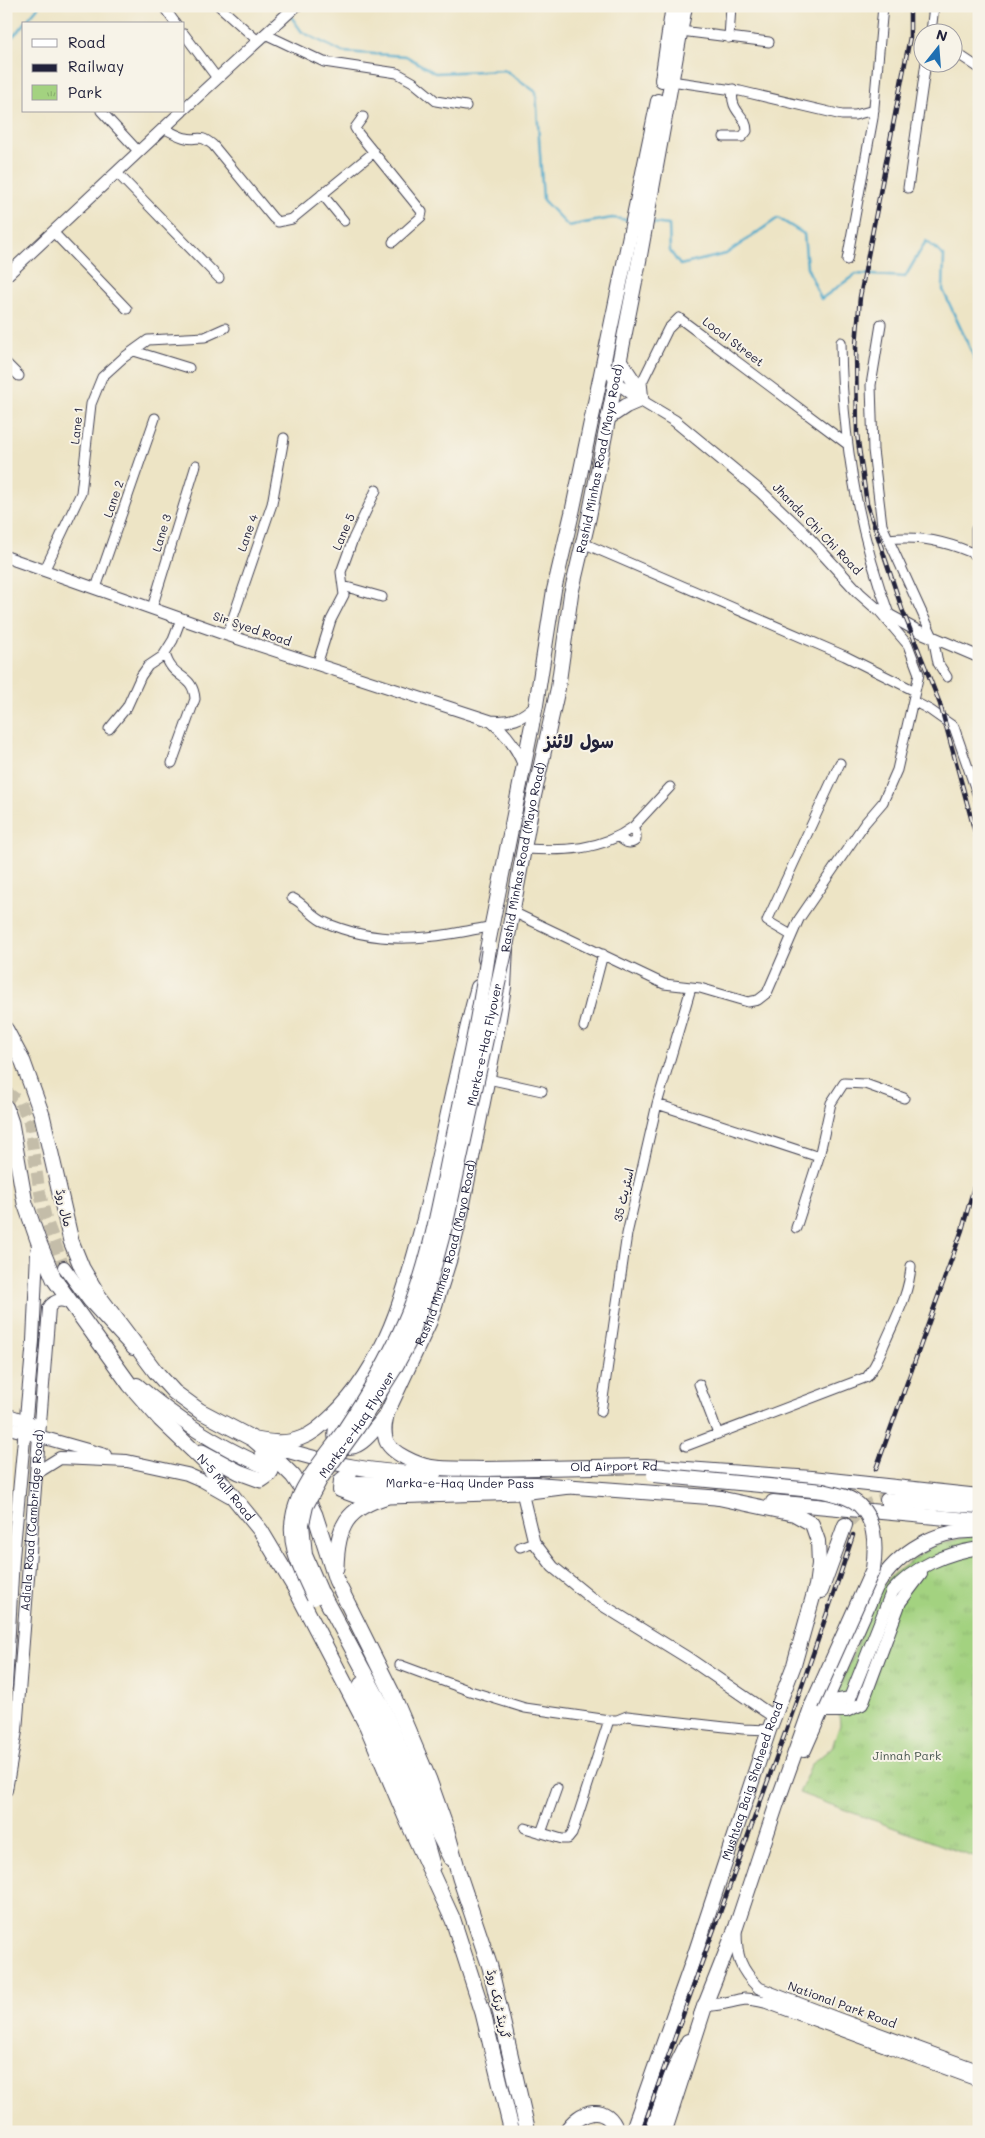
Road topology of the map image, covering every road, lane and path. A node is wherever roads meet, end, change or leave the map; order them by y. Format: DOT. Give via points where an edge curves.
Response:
graph roads {
  1 [pos="163,6"];
  2 [pos="219,6"];
  3 [pos="296,6"];
  4 [pos="673,6"];
  5 [pos="685,6"];
  6 [pos="731,6"];
  7 [pos="883,6"];
  8 [pos="934,6"];
  9 [pos="175,22"];
  10 [pos="932,22"];
  11 [pos="680,30"];
  12 [pos="185,35"];
  13 [pos="261,38"];
  14 [pos="729,38"];
  15 [pos="770,42"];
  16 [pos="962,57"];
  17 [pos="979,68"];
  18 [pos="925,72"];
  19 [pos="217,78"];
  20 [pos="671,81"];
  21 [pos="733,89"];
  22 [pos="185,105"];
  23 [pos="466,106"];
  24 [pos="874,110"];
  25 [pos="102,112"];
  26 [pos="177,112"];
  27 [pos="363,117"];
  28 [pos="163,128"];
  29 [pos="724,137"];
  30 [pos="139,152"];
  31 [pos="374,152"];
  32 [pos="117,173"];
  33 [pos="908,188"];
  34 [pos="322,194"];
  35 [pos="645,196"];
  36 [pos="344,221"];
  37 [pos="53,232"];
  38 [pos="636,240"];
  39 [pos="393,242"];
  40 [pos="847,260"];
  41 [pos="6,276"];
  42 [pos="219,278"];
  43 [pos="128,309"];
  44 [pos="881,324"];
  45 [pos="225,328"];
  46 [pos="841,342"];
  47 [pos="134,351"];
  48 [pos="620,361"];
  49 [pos="603,362"];
  50 [pos="6,363"];
  51 [pos="189,368"];
  52 [pos="19,376"];
  53 [pos="616,382"];
  54 [pos="640,400"];
  55 [pos="155,418"];
  56 [pos="608,418"];
  57 [pos="284,438"];
  58 [pos="847,444"];
  59 [pos="196,464"];
  60 [pos="376,490"];
  61 [pos="979,526"];
  62 [pos="888,539"];
  63 [pos="583,543"];
  64 [pos="977,555"];
  65 [pos="6,557"];
  66 [pos="45,570"];
  67 [pos="343,586"];
  68 [pos="96,588"];
  69 [pos="382,597"];
  70 [pos="152,608"];
  71 [pos="876,608"];
  72 [pos="890,617"];
  73 [pos="181,619"];
  74 [pos="227,635"];
  75 [pos="933,637"];
  76 [pos="165,653"];
  77 [pos="979,657"];
  78 [pos="317,665"];
  79 [pos="946,677"];
  80 [pos="915,691"];
  81 [pos="913,701"];
  82 [pos="536,705"];
  83 [pos="491,721"];
  84 [pos="109,729"];
  85 [pos="172,762"];
  86 [pos="840,763"];
  87 [pos="524,766"];
  88 [pos="670,787"];
  89 [pos="979,799"];
  90 [pos="525,849"];
  91 [pos="292,898"];
  92 [pos="513,912"];
  93 [pos="493,926"];
  94 [pos="791,935"];
  95 [pos="506,947"];
  96 [pos="488,948"];
  97 [pos="603,954"];
  98 [pos="691,988"];
  99 [pos="584,1027"];
  100 [pos="6,1030"];
  101 [pos="488,1079"];
  102 [pos="542,1090"];
  103 [pos="904,1098"];
  104 [pos="657,1104"];
  105 [pos="6,1108"];
  106 [pos="6,1140"];
  107 [pos="819,1157"];
  108 [pos="18,1166"];
  109 [pos="796,1228"];
  110 [pos="39,1243"];
  111 [pos="911,1266"];
  112 [pos="64,1267"];
  113 [pos="73,1305"];
  114 [pos="119,1368"];
  115 [pos="155,1371"];
  116 [pos="699,1384"];
  117 [pos="351,1396"];
  118 [pos="601,1412"];
  119 [pos="387,1413"];
  120 [pos="6,1414"];
  121 [pos="6,1427"];
  122 [pos="24,1427"];
  123 [pos="40,1432"];
  124 [pos="718,1434"];
  125 [pos="253,1439"];
  126 [pos="190,1445"];
  127 [pos="686,1446"];
  128 [pos="126,1461"];
  129 [pos="588,1466"];
  130 [pos="266,1468"];
  131 [pos="489,1468"];
  132 [pos="365,1469"];
  133 [pos="36,1473"];
  134 [pos="812,1478"];
  135 [pos="350,1483"];
  136 [pos="569,1486"];
  137 [pos="522,1492"];
  138 [pos="388,1496"];
  139 [pos="979,1496"];
  140 [pos="714,1497"];
  141 [pos="888,1500"];
  142 [pos="239,1503"];
  143 [pos="814,1505"];
  144 [pos="979,1506"];
  145 [pos="979,1521"];
  146 [pos="845,1525"];
  147 [pos="979,1531"];
  148 [pos="534,1542"];
  149 [pos="520,1547"];
  150 [pos="979,1548"];
  151 [pos="957,1552"];
  152 [pos="9,1557"];
  153 [pos="336,1580"];
  154 [pos="318,1596"];
  155 [pos="400,1665"];
  156 [pos="794,1665"];
  157 [pos="6,1686"];
  158 [pos="828,1694"];
  159 [pos="817,1708"];
  160 [pos="609,1720"];
  161 [pos="771,1724"];
  162 [pos="557,1788"];
  163 [pos="6,1790"];
  164 [pos="525,1828"];
  165 [pos="541,1833"];
  166 [pos="460,1878"];
  167 [pos="436,1881"];
  168 [pos="736,1927"];
  169 [pos="705,2005"];
  170 [pos="979,2070"];
  171 [pos="979,2081"];
  172 [pos="512,2132"];
  173 [pos="528,2132"];
  174 [pos="566,2132"];
  175 [pos="617,2132"];
  176 [pos="632,2132"];
  177 [pos="652,2132"];
  178 [pos="664,2132"];
  1 -- 9 [label="street"];
  2 -- 13 [label="street"];
  3 -- 13 [label="street"];
  4 -- 35 [label="main road, Rashid Minhas Road (Mayo Road)"];
  5 -- 11 [label="main road, Rashid Minhas Road (Mayo Road)"];
  6 -- 14 [label="street"];
  7 -- 24 [label="street"];
  8 -- 10 [label="street"];
  11 -- 14 [label="street"];
  11 -- 20 [label="main road, Rashid Minhas Road (Mayo Road)"];
  12 -- 19 [label="street"];
  13 -- 19 [label="street"];
  13 -- 23 [label="street" via="324,62 397,73 436,101"];
  14 -- 15 [label="street"];
  16 -- 17 [label="street"];
  18 -- 33 [label="street"];
  19 -- 22 [label="street"];
  20 -- 21 [label="street"];
  20 -- 35 [label="main road, Rashid Minhas Road (Mayo Road)"];
  21 -- 24 [label="street" via="842,115"];
  21 -- 29 [label="street" via="732,103 747,131 742,137"];
  24 -- 40 [label="street"];
  25 -- 30 [label="street"];
  26 -- 28 [label="street"];
  27 -- 31 [label="street" via="356,128"];
  28 -- 30 [label="street"];
  28 -- 34 [label="street" via="186,138 205,138 278,222 292,219"];
  30 -- 32 [label="street"];
  31 -- 34 [label="street"];
  31 -- 39 [label="street" via="422,212"];
  32 -- 37 [label="street"];
  32 -- 42 [label="street"];
  34 -- 36 [label="street"];
  35 -- 38 [label="main road, Rashid Minhas Road (Mayo Road)"];
  37 -- 41 [label="street"];
  37 -- 43 [label="street"];
  38 -- 48 [label="main road, Rashid Minhas Road (Mayo Road)"];
  38 -- 49 [label="main road, Rashid Minhas Road (Mayo Road)"];
  44 -- 62 [label="street" via="871,385 873,450 882,525"];
  45 -- 47 [label="street, Lane 1" via="205,337 148,340"];
  46 -- 58 [label="street"];
  47 -- 51 [label="street"];
  47 -- 66 [label="street, Lane 1" via="102,376 91,404 81,492"];
  48 -- 53 [label="main road, Rashid Minhas Road (Mayo Road)"];
  48 -- 54 [label="main road" via="631,374"];
  49 -- 53 [label="street, Jhanda Chi Chi Road"];
  49 -- 82 [label="main road, Rashid Minhas Road (Mayo Road)" via="554,590"];
  50 -- 52 [label="street"];
  53 -- 54 [label="street, Jhanda Chi Chi Road"];
  53 -- 56 [label="main road, Rashid Minhas Road (Mayo Road)"];
  54 -- 56 [label="main road"];
  54 -- 58 [label="street, Local Street" via="644,376 668,329 680,318"];
  54 -- 71 [label="street, Jhanda Chi Chi Road" via="675,421 761,492"];
  55 -- 68 [label="street, Lane 2"];
  56 -- 63 [label="main road, Rashid Minhas Road (Mayo Road)"];
  57 -- 74 [label="street, Lane 4" via="272,504"];
  58 -- 72 [label="street" via="862,530"];
  59 -- 70 [label="street, Lane 3"];
  60 -- 67 [label="street, Lane 5" via="341,572"];
  61 -- 64 [label="street" via="976,529"];
  62 -- 64 [label="street" via="924,538"];
  62 -- 75 [label="street"];
  63 -- 80 [label="street" via="845,656"];
  63 -- 90 [label="main road, Rashid Minhas Road (Mayo Road)"];
  65 -- 66 [label="street, Sir Syed Road"];
  66 -- 68 [label="street, Sir Syed Road"];
  67 -- 69 [label="street"];
  67 -- 78 [label="street, Lane 5" via="344,596 331,620"];
  68 -- 70 [label="street, Sir Syed Road"];
  70 -- 73 [label="street, Sir Syed Road"];
  71 -- 72 [label="street, Jhanda Chi Chi Road"];
  71 -- 80 [label="street" via="908,645 919,674"];
  72 -- 75 [label="street, Jhanda Chi Chi Road"];
  73 -- 74 [label="street, Sir Syed Road"];
  73 -- 76 [label="street"];
  74 -- 78 [label="street, Sir Syed Road"];
  75 -- 77 [label="street, Jhanda Chi Chi Road"];
  75 -- 79 [label="street" via="938,663"];
  76 -- 84 [label="street" via="148,666 127,707"];
  76 -- 85 [label="street" via="171,669 190,681 195,699"];
  78 -- 83 [label="street, Sir Syed Road"];
  80 -- 81 [label="street"];
  81 -- 89 [label="street" via="954,727"];
  81 -- 94 [label="street" via="897,770 883,802 865,823"];
  82 -- 83 [label="street, Sir Syed Road" via="516,720"];
  82 -- 87 [label="main road, Rashid Minhas Road (Mayo Road)"];
  83 -- 87 [label="street, Sir Syed Road" via="519,753"];
  86 -- 94 [label="street" via="767,921"];
  87 -- 93 [label="main road, Rashid Minhas Road (Mayo Road)"];
  88 -- 90 [label="street" via="633,827 636,840 632,843 619,837 601,845 574,850"];
  90 -- 92 [label="main road, Rashid Minhas Road (Mayo Road)"];
  91 -- 93 [label="street" via="322,920 357,933 385,938 446,935"];
  92 -- 95 [label="main road, Rashid Minhas Road (Mayo Road)"];
  92 -- 97 [label="street"];
  93 -- 96 [label="main road, Rashid Minhas Road (Mayo Road)"];
  94 -- 98 [label="street" via="767,993 758,1000 748,1002"];
  95 -- 101 [label="main road, Rashid Minhas Road (Mayo Road)" via="504,987"];
  95 -- 154 [label="main road, Marka-e-Haq Flyover, bridge" via="446,1223 427,1294 395,1368 321,1478 306,1506 302,1524 305,1556"];
  96 -- 117 [label="main road, Rashid Minhas Road (Mayo Road)" via="430,1197 402,1298 382,1344"];
  96 -- 154 [label="main road, Marka-e-Haq Flyover, bridge" via="476,1033 443,1190 415,1295 385,1364 336,1443 311,1475 294,1513 293,1550"];
  97 -- 98 [label="street" via="664,984"];
  97 -- 99 [label="street"];
  98 -- 104 [label="street, اسٹریٹ 35"];
  100 -- 115 [label="highway, مال روڈ" via="23,1062 42,1115 63,1211 82,1268 98,1295"];
  101 -- 102 [label="street"];
  101 -- 119 [label="main road, Rashid Minhas Road (Mayo Road)" via="461,1214 440,1294 417,1352"];
  103 -- 107 [label="street" via="865,1084 844,1083 831,1103"];
  104 -- 107 [label="street"];
  104 -- 118 [label="street, اسٹریٹ 35" via="628,1234"];
  105 -- 108 [label="highway, N-5 Mall Road"];
  106 -- 108 [label="main road"];
  107 -- 109 [label="street"];
  108 -- 110 [label="highway, N-5 Mall Road"];
  110 -- 113 [label="highway, N-5 Mall Road" via="54,1279"];
  110 -- 122 [label="main road, Adiala Road (Cambridge Road)"];
  111 -- 124 [label="street" via="899,1313 874,1368 867,1376"];
  112 -- 115 [label="main road" via="120,1337"];
  113 -- 114 [label="highway, N-5 Mall Road"];
  113 -- 123 [label="main road, Adiala Road (Cambridge Road)" via="59,1300 49,1308"];
  114 -- 126 [label="highway, N-5 Mall Road" via="160,1420"];
  114 -- 130 [label="main road" via="192,1429"];
  115 -- 125 [label="highway, مال روڈ" via="174,1392 200,1411"];
  116 -- 124 [label="street"];
  117 -- 119 [label="main road" via="335,1433 340,1444 355,1446 366,1439"];
  117 -- 125 [label="main road, Rashid Minhas Road (Mayo Road)" via="322,1425 301,1438 273,1443"];
  119 -- 131 [label="main road, Rashid Minhas Road (Mayo Road)" via="386,1441 402,1457 430,1467"];
  120 -- 122 [label="main road"];
  121 -- 122 [label="main road"];
  122 -- 123 [label="main road"];
  122 -- 152 [label="main road, Adiala Road (Cambridge Road)"];
  123 -- 128 [label="main road"];
  123 -- 133 [label="main road, Adiala Road (Cambridge Road)"];
  124 -- 127 [label="street"];
  125 -- 126 [label="highway" via="272,1463 270,1472 261,1480 239,1472"];
  125 -- 132 [label="main road, Old Airport Rd"];
  125 -- 153 [label="highway, گرینڈ ٹرنک روڈ" via="294,1476 304,1492"];
  126 -- 142 [label="highway, N-5 Mall Road"];
  128 -- 133 [label="main road" via="60,1458"];
  128 -- 142 [label="main road" via="187,1474"];
  129 -- 131 [label="main road, Old Airport Rd"];
  129 -- 134 [label="main road, Old Airport Rd" via="646,1466"];
  129 -- 159 [label="main road, bridge" via="822,1491 859,1504 867,1515 875,1539 873,1568"];
  131 -- 132 [label="main road, Old Airport Rd" via="422,1473"];
  132 -- 138 [label="main road" via="345,1475 340,1490 356,1496"];
  133 -- 163 [label="main road, Adiala Road (Cambridge Road)" via="16,1731"];
  134 -- 139 [label="main road, Old Airport Rd"];
  134 -- 143 [label="main road" via="850,1491 853,1499 848,1505"];
  135 -- 136 [label="main road, Marka-e-Haq Under Pass"];
  136 -- 137 [label="highway"];
  136 -- 140 [label="main road, Old Airport Rd"];
  137 -- 138 [label="highway"];
  137 -- 148 [label="street"];
  138 -- 153 [label="highway" via="361,1508 340,1529"];
  140 -- 143 [label="main road, Old Airport Rd"];
  140 -- 156 [label="main road, Mushtaq Baig Shaheed Road" via="794,1514 812,1524 818,1541 819,1564"];
  141 -- 144 [label="main road"];
  142 -- 167 [label="highway, N-5 Mall Road" via="261,1531 287,1574 367,1726"];
  143 -- 145 [label="main road, Old Airport Rd"];
  146 -- 156 [label="main road"];
  147 -- 158 [label="main road" via="963,1530 914,1546 887,1570 876,1587"];
  148 -- 149 [label="street"];
  148 -- 161 [label="street" via="553,1567 592,1598 688,1658"];
  150 -- 151 [label="main road"];
  151 -- 158 [label="main road" via="900,1582 892,1592 850,1698 834,1701"];
  151 -- 159 [label="main road" via="921,1574 900,1602 862,1704 846,1712"];
  152 -- 157 [label="main road, Adiala Road (Cambridge Road)"];
  153 -- 166 [label="highway, گرینڈ ٹرنک روڈ" via="392,1693 429,1780"];
  154 -- 166 [label="main road, Marka-e-Haq Flyover" via="381,1703"];
  154 -- 167 [label="main road, Marka-e-Haq Flyover" via="356,1673 418,1815"];
  155 -- 160 [label="street" via="526,1708"];
  156 -- 161 [label="main road, Mushtaq Baig Shaheed Road"];
  158 -- 159 [label="main road"];
  159 -- 168 [label="main road" via="777,1803"];
  160 -- 161 [label="street" via="627,1716 743,1729"];
  160 -- 165 [label="street" via="572,1834 568,1839 562,1839"];
  161 -- 176 [label="main road, Mushtaq Baig Shaheed Road"];
  162 -- 165 [label="street"];
  164 -- 165 [label="street"];
  166 -- 173 [label="highway, گرینڈ ٹرنک روڈ" via="490,1967"];
  167 -- 172 [label="highway, گرینڈ ٹرنک روڈ" via="453,1920 483,2013"];
  168 -- 169 [label="main road"];
  168 -- 170 [label="street, National Park Road" via="736,1951 740,1963 759,1988"];
  169 -- 171 [label="street, National Park Road" via="717,2006 748,1999 765,2002"];
  169 -- 177 [label="main road" via="670,2078"];
  169 -- 178 [label="highway"];
  174 -- 175 [label="highway" via="580,2116 596,2112 604,2114"];
}
